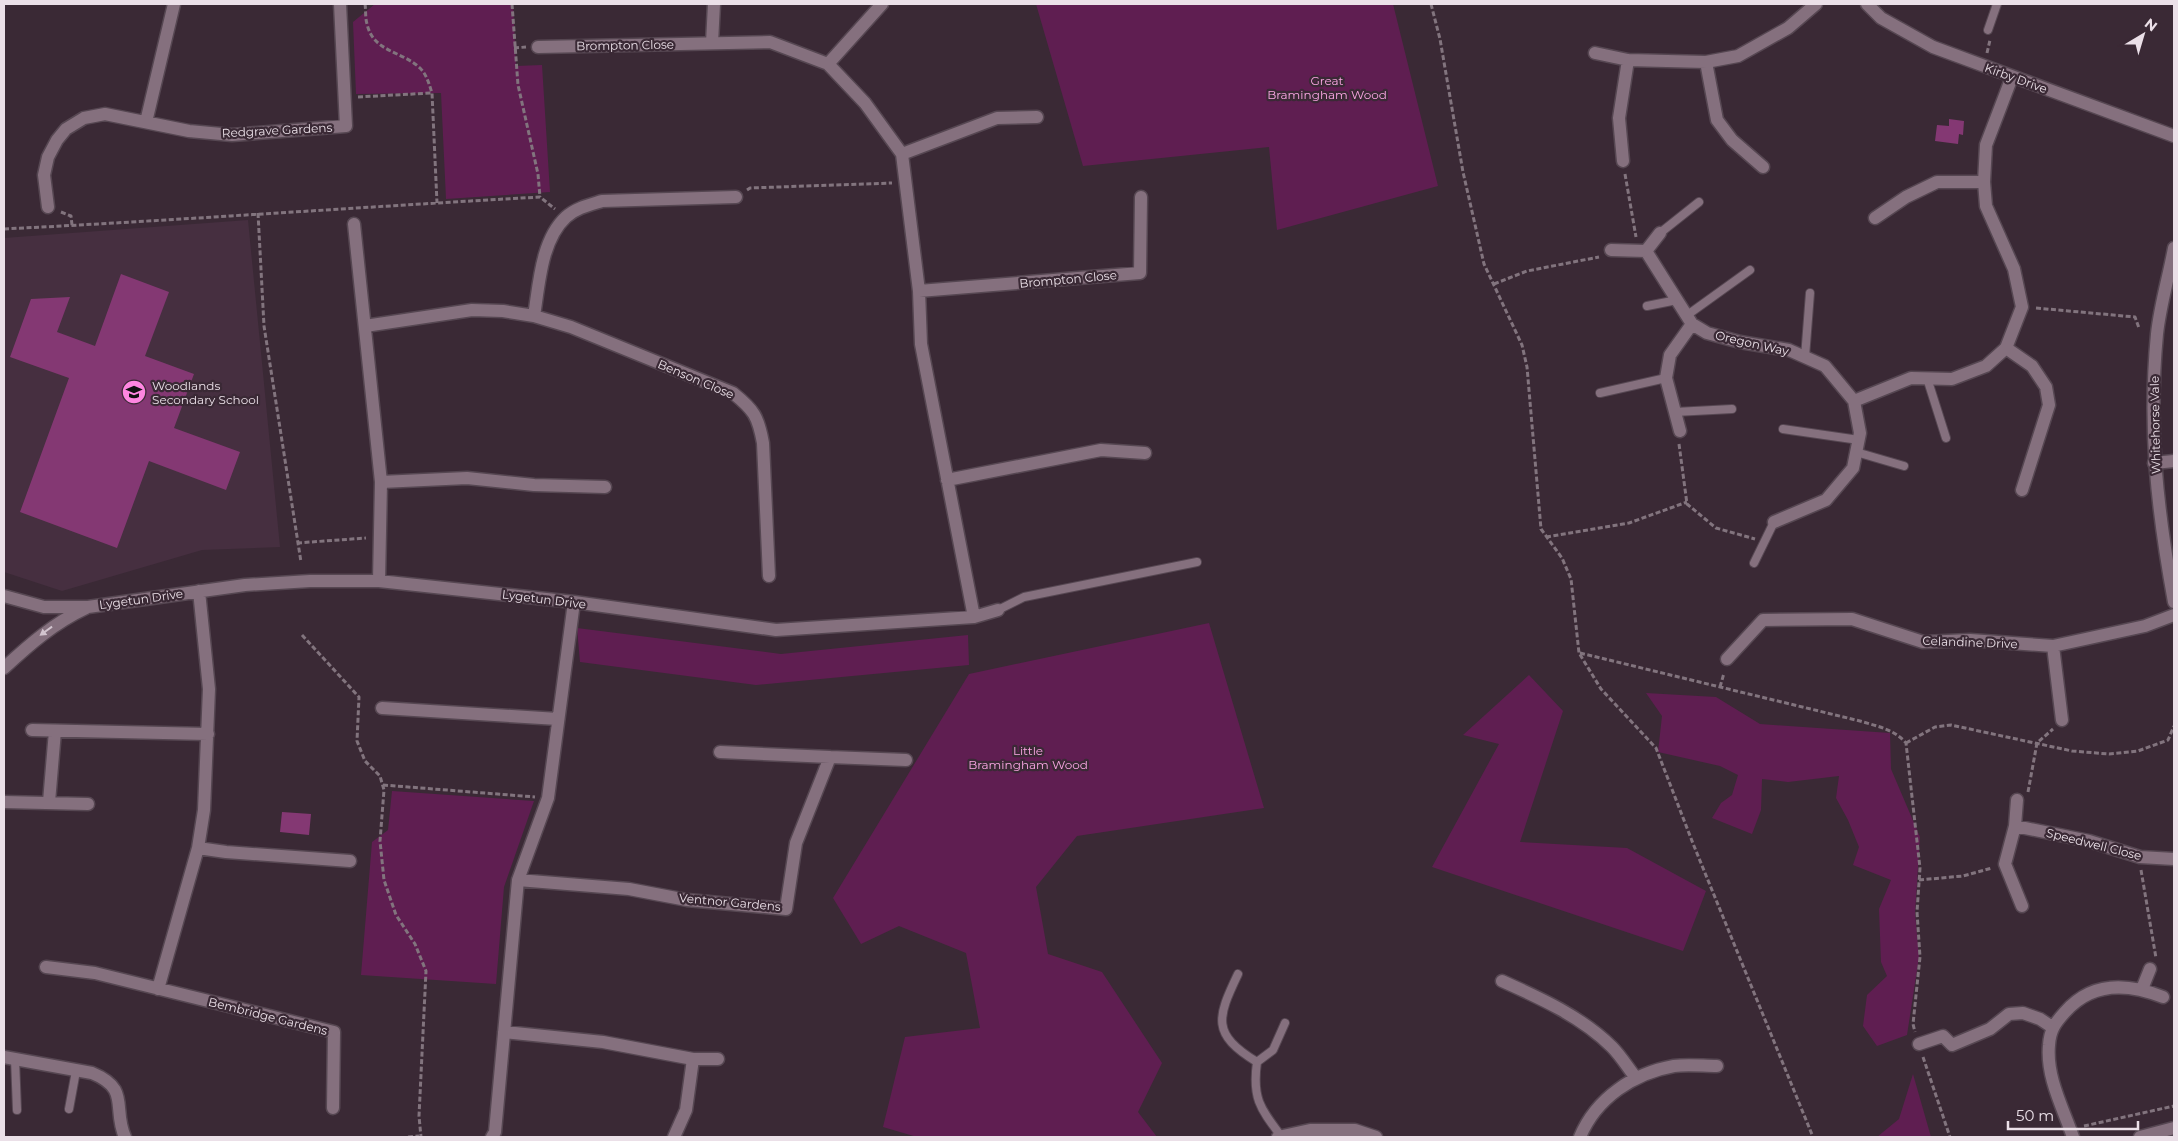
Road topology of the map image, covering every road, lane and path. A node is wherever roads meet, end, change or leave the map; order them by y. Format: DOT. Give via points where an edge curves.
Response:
graph roads {
  1 [pos="174,4"];
  2 [pos="340,4"];
  3 [pos="365,4"];
  4 [pos="512,4"];
  5 [pos="714,4"];
  6 [pos="882,4"];
  7 [pos="1431,4"];
  8 [pos="1816,4"];
  9 [pos="1867,4"];
  10 [pos="1997,4"];
  11 [pos="1988,30"];
  12 [pos="712,44"];
  13 [pos="538,47"];
  14 [pos="1595,53"];
  15 [pos="1628,60"];
  16 [pos="1706,62"];
  17 [pos="828,64"];
  18 [pos="1983,66"];
  19 [pos="2012,77"];
  20 [pos="432,93"];
  21 [pos="345,98"];
  22 [pos="1037,117"];
  23 [pos="146,122"];
  24 [pos="2174,136"];
  25 [pos="902,154"];
  26 [pos="1623,161"];
  27 [pos="1763,167"];
  28 [pos="1984,182"];
  29 [pos="906,183"];
  30 [pos="540,197"];
  31 [pos="736,197"];
  32 [pos="1141,197"];
  33 [pos="1699,202"];
  34 [pos="437,203"];
  35 [pos="48,207"];
  36 [pos="258,213"];
  37 [pos="566,217"];
  38 [pos="1875,218"];
  39 [pos="354,224"];
  40 [pos="4,229"];
  41 [pos="1660,233"];
  42 [pos="2174,248"];
  43 [pos="1611,250"];
  44 [pos="1642,251"];
  45 [pos="1750,270"];
  46 [pos="1494,284"];
  47 [pos="919,291"];
  48 [pos="1810,293"];
  49 [pos="1677,300"];
  50 [pos="1647,306"];
  51 [pos="2022,307"];
  52 [pos="534,316"];
  53 [pos="1689,320"];
  54 [pos="365,326"];
  55 [pos="2139,328"];
  56 [pos="2006,348"];
  57 [pos="1805,357"];
  58 [pos="1666,378"];
  59 [pos="1927,378"];
  60 [pos="1600,393"];
  61 [pos="1854,401"];
  62 [pos="1732,409"];
  63 [pos="1675,412"];
  64 [pos="1782,429"];
  65 [pos="1680,431"];
  66 [pos="1946,438"];
  67 [pos="1859,440"];
  68 [pos="1856,452"];
  69 [pos="1145,453"];
  70 [pos="2174,461"];
  71 [pos="2154,463"];
  72 [pos="1904,466"];
  73 [pos="947,480"];
  74 [pos="381,482"];
  75 [pos="605,487"];
  76 [pos="2022,490"];
  77 [pos="1686,502"];
  78 [pos="1774,522"];
  79 [pos="380,537"];
  80 [pos="1546,537"];
  81 [pos="1765,541"];
  82 [pos="297,543"];
  83 [pos="301,562"];
  84 [pos="1197,562"];
  85 [pos="1754,563"];
  86 [pos="769,576"];
  87 [pos="379,581"];
  88 [pos="198,591"];
  89 [pos="4,596"];
  90 [pos="574,602"];
  91 [pos="2174,602"];
  92 [pos="88,606"];
  93 [pos="998,610"];
  94 [pos="2174,615"];
  95 [pos="974,617"];
  96 [pos="302,635"];
  97 [pos="2053,646"];
  98 [pos="1579,653"];
  99 [pos="1727,659"];
  100 [pos="4,668"];
  101 [pos="382,708"];
  102 [pos="558,719"];
  103 [pos="2062,720"];
  104 [pos="2174,726"];
  105 [pos="32,730"];
  106 [pos="55,731"];
  107 [pos="208,734"];
  108 [pos="1906,742"];
  109 [pos="2037,743"];
  110 [pos="720,752"];
  111 [pos="830,757"];
  112 [pos="906,760"];
  113 [pos="382,785"];
  114 [pos="548,798"];
  115 [pos="2017,800"];
  116 [pos="4,802"];
  117 [pos="49,802"];
  118 [pos="88,804"];
  119 [pos="2015,826"];
  120 [pos="198,848"];
  121 [pos="2140,857"];
  122 [pos="2174,858"];
  123 [pos="350,861"];
  124 [pos="2005,864"];
  125 [pos="518,880"];
  126 [pos="1919,880"];
  127 [pos="2022,906"];
  128 [pos="46,967"];
  129 [pos="2150,969"];
  130 [pos="1238,974"];
  131 [pos="1502,982"];
  132 [pos="158,989"];
  133 [pos="2142,989"];
  134 [pos="2163,997"];
  135 [pos="1285,1023"];
  136 [pos="2052,1027"];
  137 [pos="504,1032"];
  138 [pos="1919,1044"];
  139 [pos="10,1058"];
  140 [pos="693,1059"];
  141 [pos="718,1059"];
  142 [pos="1257,1062"];
  143 [pos="1717,1066"];
  144 [pos="76,1071"];
  145 [pos="1636,1078"];
  146 [pos="2174,1106"];
  147 [pos="333,1108"];
  148 [pos="70,1109"];
  149 [pos="16,1110"];
  150 [pos="2083,1126"];
  151 [pos="2174,1128"];
  152 [pos="125,1137"];
  153 [pos="408,1137"];
  154 [pos="420,1137"];
  155 [pos="492,1137"];
  156 [pos="674,1137"];
  157 [pos="1280,1137"];
  158 [pos="1376,1137"];
  159 [pos="1580,1137"];
  160 [pos="1813,1137"];
  161 [pos="1950,1137"];
  162 [pos="2073,1137"];
  163 [pos="2140,1137"];
  1 -- 23 [label="street"];
  2 -- 21 [label="street, Redgrave Gardens"];
  3 -- 20 [label="path" via="367,24 378,44 420,69"];
  4 -- 30 [label="path" via="518,85"];
  5 -- 12 [label="street"];
  6 -- 17 [label="street"];
  7 -- 46 [label="path" via="1465,180 1484,264"];
  8 -- 16 [label="street" via="1788,28 1738,56"];
  9 -- 18 [label="street, Kirby Drive" via="1881,18 1933,47"];
  10 -- 11 [label="lane"];
  11 -- 18 [label="path" via="1992,33"];
  12 -- 13 [label="street, Brompton Close"];
  12 -- 17 [label="street, Brompton Close" via="770,42"];
  14 -- 15 [label="street"];
  15 -- 16 [label="street"];
  15 -- 26 [label="street" via="1619,118"];
  16 -- 27 [label="street" via="1717,120 1732,140"];
  17 -- 25 [label="street, Brompton Close" via="864,102"];
  18 -- 19 [label="street, Kirby Drive"];
  19 -- 24 [label="street, Kirby Drive"];
  19 -- 28 [label="street" via="1986,144"];
  20 -- 21 [label="path"];
  20 -- 34 [label="path"];
  21 -- 23 [label="street, Redgrave Gardens" via="346,126 232,135 189,132"];
  22 -- 25 [label="street" via="997,118"];
  23 -- 35 [label="street, Redgrave Gardens" via="105,114 84,118 66,129 48,157 44,175"];
  25 -- 29 [label="street, Brompton Close"];
  26 -- 44 [label="path"];
  28 -- 38 [label="street" via="1937,182 1906,196"];
  28 -- 51 [label="street" via="1986,206 2014,269"];
  29 -- 31 [label="path" via="750,188"];
  29 -- 47 [label="street, Brompton Close"];
  30 -- 34 [label="path"];
  30 -- 37 [label="path"];
  31 -- 37 [label="street" via="602,201 581,207"];
  32 -- 47 [label="street, Brompton Close" via="1140,273"];
  33 -- 41 [label="lane"];
  34 -- 36 [label="path"];
  36 -- 40 [label="path"];
  36 -- 82 [label="path" via="264,326"];
  37 -- 52 [label="street" via="552,236 544,259"];
  39 -- 54 [label="street"];
  41 -- 44 [label="street"];
  42 -- 71 [label="street, Whitehorse Vale" via="2157,332 2153,397"];
  43 -- 44 [label="street"];
  43 -- 46 [label="path" via="1604,256 1527,271"];
  44 -- 49 [label="street"];
  45 -- 53 [label="lane"];
  46 -- 80 [label="path" via="1522,345 1540,529"];
  47 -- 73 [label="street, Brompton Close" via="921,344"];
  48 -- 57 [label="lane"];
  49 -- 50 [label="lane"];
  49 -- 53 [label="street"];
  51 -- 55 [label="path" via="2135,317"];
  51 -- 56 [label="street"];
  52 -- 54 [label="street, Benson Close" via="472,310"];
  52 -- 86 [label="street, Benson Close" via="570,327 733,393 748,406 759,421 763,443"];
  53 -- 57 [label="street, Oregon Way" via="1707,332 1740,342 1789,350"];
  53 -- 58 [label="street" via="1670,355"];
  54 -- 74 [label="street"];
  56 -- 59 [label="street" via="1986,366 1952,379"];
  56 -- 76 [label="street" via="2032,366 2046,387 2049,405"];
  57 -- 61 [label="street, Oregon Way" via="1825,366"];
  58 -- 60 [label="lane"];
  58 -- 63 [label="street"];
  59 -- 61 [label="street" via="1911,378"];
  59 -- 66 [label="lane"];
  61 -- 67 [label="street"];
  62 -- 63 [label="lane"];
  63 -- 65 [label="street"];
  64 -- 67 [label="lane"];
  65 -- 77 [label="path" via="1679,450"];
  67 -- 68 [label="street"];
  68 -- 72 [label="lane"];
  68 -- 78 [label="street" via="1853,468 1826,500"];
  69 -- 73 [label="street" via="1102,450"];
  70 -- 71 [label="street"];
  71 -- 91 [label="street, Whitehorse Vale"];
  73 -- 95 [label="street, Brompton Close"];
  74 -- 75 [label="street" via="468,478 534,485"];
  74 -- 79 [label="street"];
  77 -- 80 [label="path" via="1629,523"];
  77 -- 81 [label="path" via="1716,528"];
  78 -- 81 [label="lane"];
  79 -- 82 [label="path"];
  79 -- 87 [label="street"];
  80 -- 98 [label="path" via="1562,558 1571,579"];
  81 -- 85 [label="lane"];
  82 -- 83 [label="path"];
  84 -- 93 [label="lane" via="1024,598"];
  87 -- 88 [label="street, Lygetun Drive" via="254,584"];
  87 -- 90 [label="street, Lygetun Drive"];
  88 -- 92 [label="street, Lygetun Drive"];
  88 -- 107 [label="street" via="209,689"];
  89 -- 92 [label="street" via="44,607"];
  90 -- 95 [label="street, Lygetun Drive" via="776,630"];
  90 -- 102 [label="street"];
  92 -- 100 [label="street, one-way" via="57,622"];
  93 -- 95 [label="street, Lygetun Drive"];
  94 -- 97 [label="street, Celandine Drive" via="2145,626"];
  96 -- 113 [label="path" via="359,696 357,741 365,761 380,776"];
  97 -- 99 [label="street, Celandine Drive" via="1970,640 1923,642 1852,619 1763,620"];
  97 -- 103 [label="street"];
  98 -- 108 [label="path" via="1860,721 1886,729"];
  98 -- 160 [label="path" via="1601,689 1656,748"];
  101 -- 102 [label="street"];
  102 -- 114 [label="street"];
  103 -- 109 [label="path"];
  104 -- 109 [label="path" via="2168,740 2138,751 2072,751"];
  105 -- 106 [label="street"];
  106 -- 107 [label="street"];
  106 -- 117 [label="street"];
  107 -- 120 [label="street" via="204,810"];
  108 -- 109 [label="path" via="1935,727 1951,724"];
  108 -- 126 [label="path"];
  109 -- 115 [label="path" via="2026,798"];
  110 -- 111 [label="street"];
  111 -- 112 [label="street"];
  111 -- 125 [label="street, Ventnor Gardens" via="796,843 786,909 687,900 629,889"];
  113 -- 114 [label="path"];
  113 -- 154 [label="path" via="380,841 384,880 396,915 415,944 426,970"];
  114 -- 125 [label="street"];
  115 -- 119 [label="street"];
  116 -- 117 [label="street"];
  117 -- 118 [label="street"];
  119 -- 121 [label="street, Speedwell Close" via="2089,841"];
  119 -- 124 [label="street"];
  120 -- 123 [label="street"];
  120 -- 132 [label="street"];
  121 -- 122 [label="street, Speedwell Close"];
  121 -- 129 [label="path" via="2156,957"];
  124 -- 126 [label="path" via="1962,876"];
  124 -- 127 [label="street"];
  125 -- 137 [label="street"];
  126 -- 138 [label="path" via="1920,957 1912,1024"];
  128 -- 132 [label="street, Bembridge Gardens" via="95,973"];
  129 -- 133 [label="street"];
  130 -- 142 [label="lane" via="1227,997 1221,1021 1227,1038"];
  131 -- 145 [label="street" via="1541,998 1586,1026 1612,1047"];
  132 -- 147 [label="street, Bembridge Gardens" via="334,1032"];
  133 -- 134 [label="street"];
  133 -- 136 [label="street" via="2101,988 2085,995"];
  135 -- 142 [label="lane" via="1273,1050"];
  136 -- 138 [label="street" via="2022,1013 2009,1014 1990,1029 1952,1045 1943,1036"];
  136 -- 162 [label="street" via="2048,1046 2050,1071"];
  137 -- 140 [label="street" via="603,1042"];
  137 -- 155 [label="street" via="496,1132"];
  138 -- 161 [label="path"];
  139 -- 144 [label="street"];
  139 -- 149 [label="lane"];
  140 -- 141 [label="street"];
  140 -- 156 [label="street" via="686,1110"];
  142 -- 157 [label="lane" via="1254,1084 1261,1109"];
  143 -- 145 [label="street" via="1675,1066"];
  144 -- 148 [label="lane"];
  144 -- 152 [label="street" via="105,1078 113,1087 119,1099"];
  145 -- 159 [label="street" via="1606,1097"];
  146 -- 150 [label="path"];
  151 -- 163 [label="street"];
  153 -- 154 [label="path"];
  157 -- 158 [label="street" via="1310,1130 1356,1130"];
}
